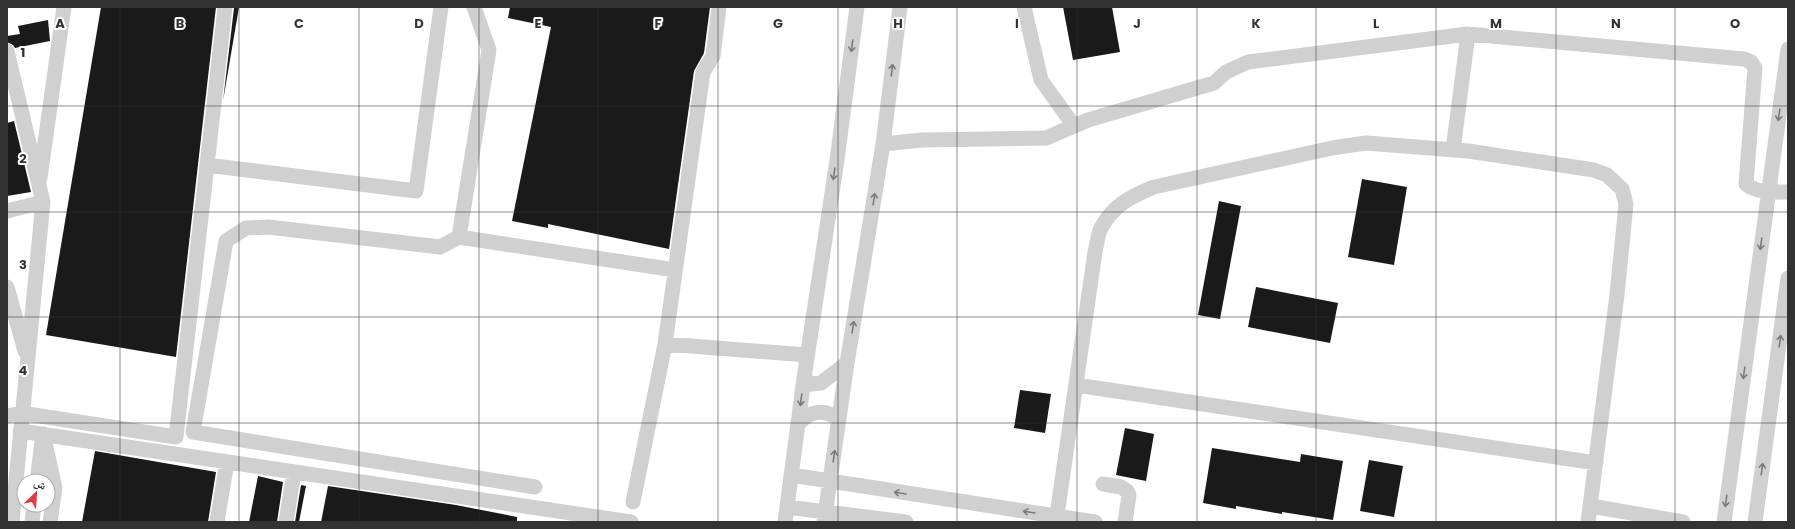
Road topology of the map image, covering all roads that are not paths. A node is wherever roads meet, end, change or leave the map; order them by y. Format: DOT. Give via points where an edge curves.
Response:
graph roads {
  1 [pos="64,7"];
  2 [pos="225,7"];
  3 [pos="441,7"];
  4 [pos="474,7"];
  5 [pos="719,7"];
  6 [pos="857,7"];
  7 [pos="900,7"];
  8 [pos="1024,7"];
  9 [pos="1468,34"];
  10 [pos="1788,49"];
  11 [pos="7,51"];
  12 [pos="13,102"];
  13 [pos="1074,126"];
  14 [pos="883,144"];
  15 [pos="1454,150"];
  16 [pos="207,165"];
  17 [pos="39,188"];
  18 [pos="1768,192"];
  19 [pos="1788,192"];
  20 [pos="43,202"];
  21 [pos="7,211"];
  22 [pos="459,237"];
  23 [pos="675,270"];
  24 [pos="1788,278"];
  25 [pos="7,287"];
  26 [pos="665,344"];
  27 [pos="807,355"];
  28 [pos="27,360"];
  29 [pos="847,363"];
  30 [pos="804,378"];
  31 [pos="1076,385"];
  32 [pos="14,415"];
  33 [pos="839,420"];
  34 [pos="798,425"];
  35 [pos="20,431"];
  36 [pos="43,434"];
  37 [pos="227,462"];
  38 [pos="1596,463"];
  39 [pos="294,472"];
  40 [pos="38,473"];
  41 [pos="791,475"];
  42 [pos="830,482"];
  43 [pos="1103,484"];
  44 [pos="535,487"];
  45 [pos="633,502"];
  46 [pos="787,506"];
  47 [pos="1591,506"];
  48 [pos="825,517"];
  49 [pos="1056,519"];
  50 [pos="12,522"];
  51 [pos="50,522"];
  52 [pos="217,522"];
  53 [pos="286,522"];
  54 [pos="631,522"];
  55 [pos="785,522"];
  56 [pos="906,522"];
  57 [pos="1095,522"];
  58 [pos="1124,522"];
  59 [pos="1588,522"];
  60 [pos="1683,522"];
  61 [pos="1724,522"];
  62 [pos="1755,522"];
  1 -- 17 [label="street"];
  2 -- 16 [label="street"];
  3 -- 16 [label="street" via="416,191"];
  4 -- 22 [label="street" via="489,50"];
  5 -- 23 [label="street" via="713,56 703,72"];
  6 -- 27 [label="street, one-way"];
  14 -- 7 [label="street, one-way"];
  8 -- 13 [label="street" via="1041,80"];
  9 -- 13 [label="street" via="1248,62 1226,72 1214,83"];
  9 -- 15 [label="street"];
  9 -- 18 [label="street" via="1744,59 1751,62 1755,68 1746,184 1750,188"];
  10 -- 18 [label="street, one-way"];
  11 -- 12 [label="street"];
  12 -- 17 [label="street"];
  13 -- 14 [label="street" via="1046,138 922,140"];
  29 -- 14 [label="street, one-way"];
  15 -- 31 [label="street" via="1366,142 1154,187 1132,196 1114,209 1101,228 1095,252"];
  15 -- 38 [label="street" via="1594,170 1607,175 1622,189 1626,204"];
  16 -- 32 [label="street" via="176,437"];
  17 -- 20 [label="street"];
  18 -- 19 [label="street"];
  18 -- 61 [label="street, one-way"];
  20 -- 21 [label="street"];
  20 -- 28 [label="street"];
  22 -- 23 [label="street"];
  22 -- 44 [label="street" via="440,247 268,227 246,228 226,241 193,432"];
  23 -- 26 [label="street"];
  62 -- 24 [label="street, one-way"];
  25 -- 28 [label="street"];
  26 -- 27 [label="street"];
  26 -- 45 [label="street"];
  27 -- 30 [label="street"];
  28 -- 32 [label="street"];
  29 -- 30 [label="street" via="821,383 811,384"];
  29 -- 33 [label="street"];
  30 -- 34 [label="street, one-way"];
  31 -- 38 [label="street"];
  31 -- 49 [label="street"];
  32 -- 35 [label="street"];
  33 -- 34 [label="street" via="828,413 814,412 802,419"];
  42 -- 33 [label="street, one-way"];
  34 -- 41 [label="street"];
  35 -- 36 [label="street"];
  35 -- 50 [label="street"];
  36 -- 37 [label="street"];
  36 -- 40 [label="street"];
  36 -- 51 [label="street" via="55,488"];
  37 -- 39 [label="street"];
  37 -- 52 [label="street"];
  38 -- 47 [label="street"];
  39 -- 53 [label="street"];
  39 -- 54 [label="street"];
  41 -- 42 [label="street"];
  41 -- 46 [label="street"];
  42 -- 48 [label="street"];
  49 -- 42 [label="street, one-way"];
  43 -- 58 [label="street" via="1127,490 1129,495"];
  46 -- 48 [label="street"];
  46 -- 55 [label="street"];
  47 -- 59 [label="street"];
  47 -- 60 [label="street"];
  48 -- 56 [label="street"];
  49 -- 57 [label="street"];
}
